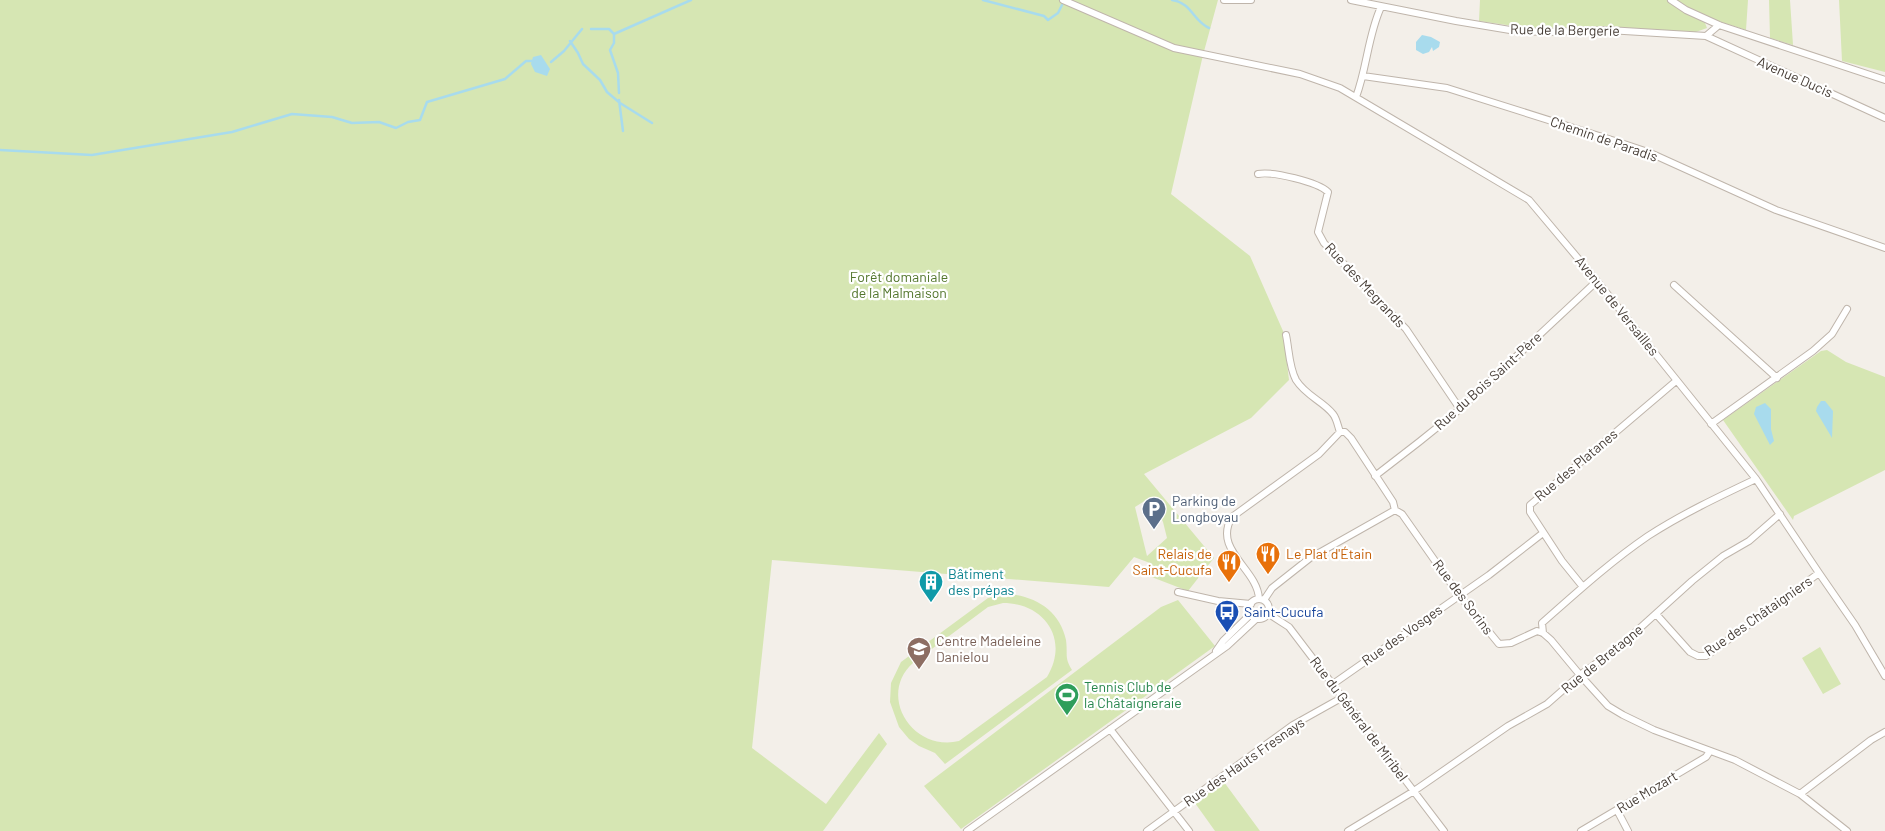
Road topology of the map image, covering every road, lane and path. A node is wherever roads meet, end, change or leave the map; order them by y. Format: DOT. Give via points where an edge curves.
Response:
graph roads {
  1 [pos="1063,0"];
  2 [pos="1251,0"];
  3 [pos="1351,0"];
  4 [pos="1670,0"];
  5 [pos="1225,1"];
  6 [pos="1381,7"];
  7 [pos="1719,25"];
  8 [pos="1706,36"];
  9 [pos="1363,76"];
  10 [pos="1885,80"];
  11 [pos="1356,97"];
  12 [pos="1885,118"];
  13 [pos="1258,174"];
  14 [pos="1885,248"];
  15 [pos="1597,281"];
  16 [pos="1674,286"];
  17 [pos="1847,309"];
  18 [pos="1286,335"];
  19 [pos="1777,378"];
  20 [pos="1676,381"];
  21 [pos="1460,409"];
  22 [pos="1711,424"];
  23 [pos="1340,432"];
  24 [pos="1375,476"];
  25 [pos="1756,479"];
  26 [pos="1395,510"];
  27 [pos="1780,514"];
  28 [pos="1543,533"];
  29 [pos="1819,573"];
  30 [pos="1583,587"];
  31 [pos="1178,592"];
  32 [pos="1459,595"];
  33 [pos="1262,600"];
  34 [pos="1251,604"];
  35 [pos="1269,614"];
  36 [pos="1656,614"];
  37 [pos="1253,616"];
  38 [pos="1543,633"];
  39 [pos="1580,675"];
  40 [pos="1885,676"];
  41 [pos="1333,684"];
  42 [pos="1343,697"];
  43 [pos="1110,729"];
  44 [pos="1885,732"];
  45 [pos="1710,751"];
  46 [pos="1414,791"];
  47 [pos="1800,794"];
  48 [pos="1617,810"];
  49 [pos="1174,811"];
  50 [pos="968,831"];
  51 [pos="1147,831"];
  52 [pos="1190,831"];
  53 [pos="1348,831"];
  54 [pos="1444,831"];
  55 [pos="1581,831"];
  56 [pos="1628,831"];
  57 [pos="1847,831"];
  1 -- 11 [label="street, Avenue de Versailles" via="1174,48 1300,74"];
  2 -- 5 [label="street"];
  3 -- 6 [label="street, Rue de la Bergerie"];
  4 -- 7 [label="street"];
  6 -- 8 [label="street, Rue de la Bergerie" via="1516,31 1608,30"];
  6 -- 9 [label="street"];
  7 -- 8 [label="street"];
  7 -- 10 [label="street"];
  8 -- 12 [label="street, Avenue Ducis"];
  9 -- 11 [label="street"];
  9 -- 14 [label="street, Chemin de Paradis" via="1447,88 1648,152 1776,210"];
  11 -- 15 [label="street, Avenue de Versailles" via="1529,200"];
  13 -- 21 [label="street, Rue des Megrands" via="1267,172 1310,183 1328,192 1318,232 1324,243 1406,329"];
  15 -- 20 [label="street, Avenue de Versailles"];
  15 -- 21 [label="street, Rue du Bois Saint-Père"];
  16 -- 19 [label="street"];
  17 -- 19 [label="street" via="1832,334"];
  18 -- 23 [label="street, Rue des Sorins" via="1297,381 1334,416"];
  19 -- 22 [label="street"];
  20 -- 22 [label="street, Avenue de Versailles"];
  20 -- 28 [label="street, Rue des Platanes" via="1530,505 1530,512"];
  21 -- 24 [label="street, Rue du Bois Saint-Père"];
  22 -- 25 [label="street, Avenue de Versailles"];
  23 -- 24 [label="street, Rue des Sorins" via="1351,438"];
  23 -- 33 [label="street" via="1319,454 1228,523 1226,536 1231,549 1259,590"];
  24 -- 26 [label="street, Rue des Sorins"];
  25 -- 27 [label="street, Avenue de Versailles"];
  25 -- 30 [label="street" via="1649,536"];
  26 -- 32 [label="street, Rue des Sorins" via="1402,514"];
  26 -- 33 [label="street" via="1310,558"];
  27 -- 29 [label="street, Avenue de Versailles"];
  27 -- 36 [label="street, Rue de Bretagne" via="1749,541 1723,556"];
  28 -- 30 [label="street, Rue des Platanes"];
  28 -- 32 [label="street, Rue des Vosges"];
  29 -- 36 [label="street, Rue des Châtaigniers" via="1706,656 1690,652"];
  29 -- 40 [label="street, Avenue de Versailles"];
  30 -- 38 [label="street" via="1542,623"];
  31 -- 34 [label="street"];
  32 -- 38 [label="street, Rue des Sorins" via="1498,644 1511,643 1537,631"];
  32 -- 41 [label="street, Rue des Vosges"];
  33 -- 34 [label="street"];
  33 -- 35 [label="street" via="1268,604"];
  34 -- 37 [label="street"];
  35 -- 37 [label="street" via="1265,618"];
  35 -- 41 [label="street, Rue du Général de Miribel" via="1289,627"];
  36 -- 39 [label="street, Rue de Bretagne" via="1619,647"];
  37 -- 43 [label="street" via="1227,646"];
  38 -- 39 [label="street"];
  39 -- 45 [label="street" via="1608,706 1623,715"];
  39 -- 46 [label="street, Rue de Bretagne" via="1546,704 1508,726"];
  41 -- 42 [label="street, Rue du Général de Miribel"];
  42 -- 46 [label="street, Rue du Général de Miribel"];
  42 -- 49 [label="street, Rue des Hauts Fresnays" via="1293,725"];
  43 -- 49 [label="street"];
  43 -- 50 [label="street"];
  44 -- 47 [label="street"];
  45 -- 47 [label="street" via="1735,760"];
  45 -- 48 [label="street, Rue Mozart" via="1706,757"];
  46 -- 53 [label="street, Rue de Bretagne"];
  46 -- 54 [label="street, Rue du Général de Miribel"];
  47 -- 57 [label="street"];
  48 -- 55 [label="street, Rue Mozart"];
  48 -- 56 [label="street"];
  49 -- 51 [label="street, Rue des Hauts Fresnays"];
  49 -- 52 [label="street"];
}
